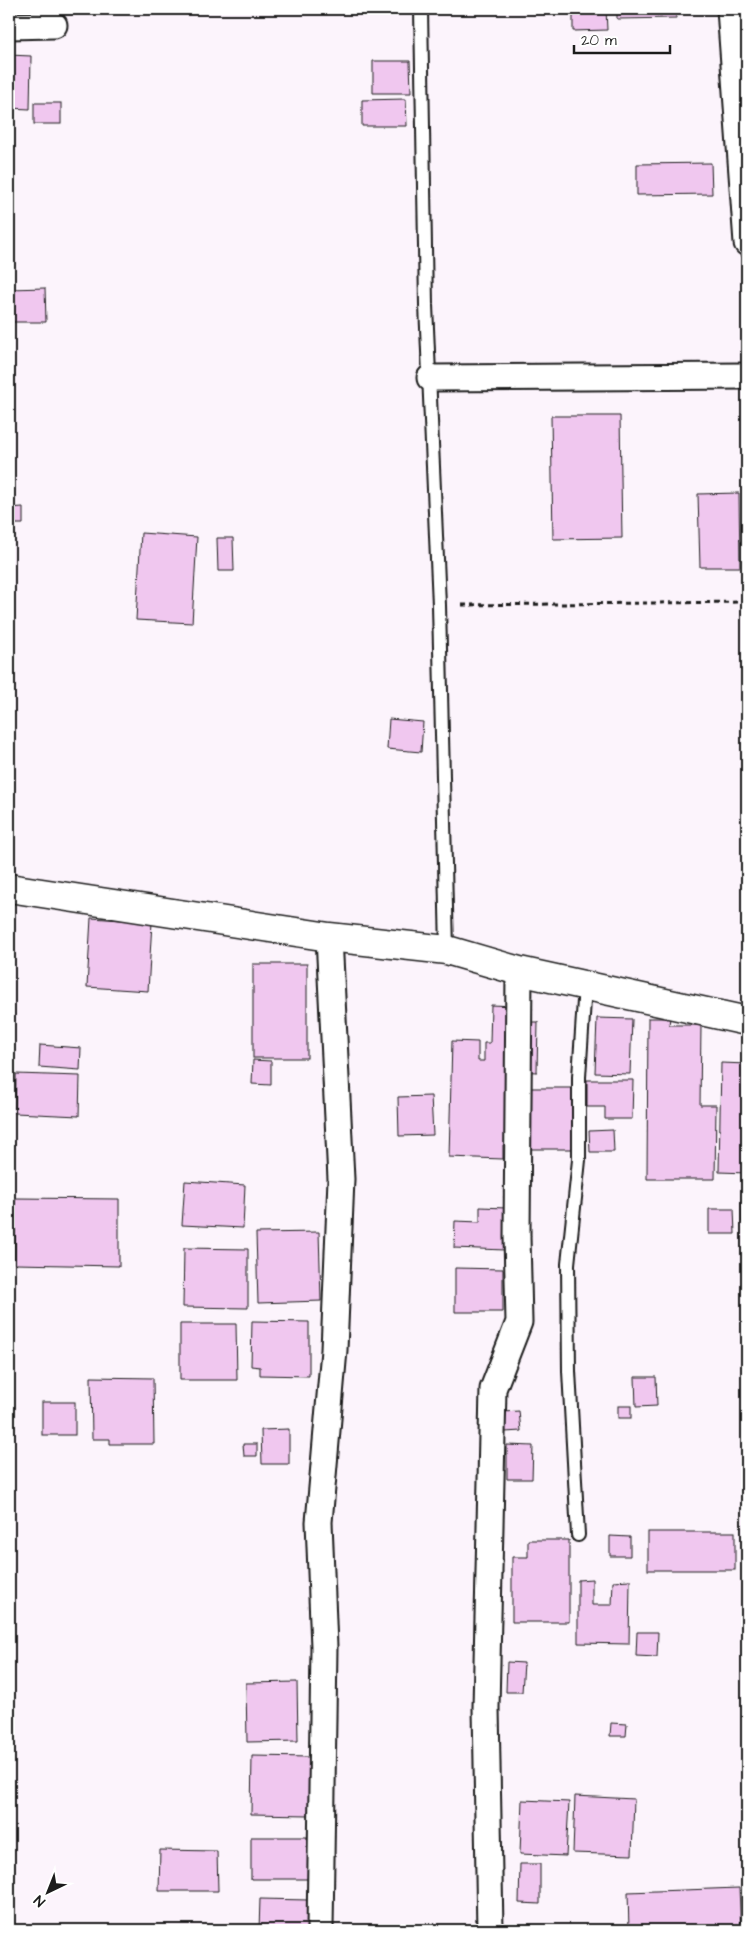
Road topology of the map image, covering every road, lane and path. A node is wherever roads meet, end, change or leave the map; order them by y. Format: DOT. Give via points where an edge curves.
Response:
graph roads {
  1 [pos="421,9"];
  2 [pos="730,9"];
  3 [pos="54,25"];
  4 [pos="9,26"];
  5 [pos="747,243"];
  6 [pos="747,376"];
  7 [pos="430,378"];
  8 [pos="747,602"];
  9 [pos="439,605"];
  10 [pos="9,888"];
  11 [pos="329,937"];
  12 [pos="447,950"];
  13 [pos="518,971"];
  14 [pos="585,984"];
  15 [pos="747,1021"];
  16 [pos="578,1535"];
  17 [pos="320,1930"];
  18 [pos="490,1930"];
  1 -- 7 [label="lane"];
  2 -- 5 [label="street"];
  3 -- 4 [label="street"];
  6 -- 7 [label="street"];
  7 -- 9 [label="lane"];
  8 -- 9 [label="path"];
  9 -- 12 [label="lane"];
  10 -- 11 [label="street"];
  11 -- 12 [label="street"];
  11 -- 17 [label="street" via="341,1179 334,1350 319,1522 324,1646"];
  12 -- 13 [label="street"];
  13 -- 14 [label="street"];
  13 -- 18 [label="street" via="519,1322 493,1389 486,1708"];
  14 -- 15 [label="street"];
  14 -- 16 [label="lane" via="579,1077 580,1160 568,1264 569,1371"];
}
